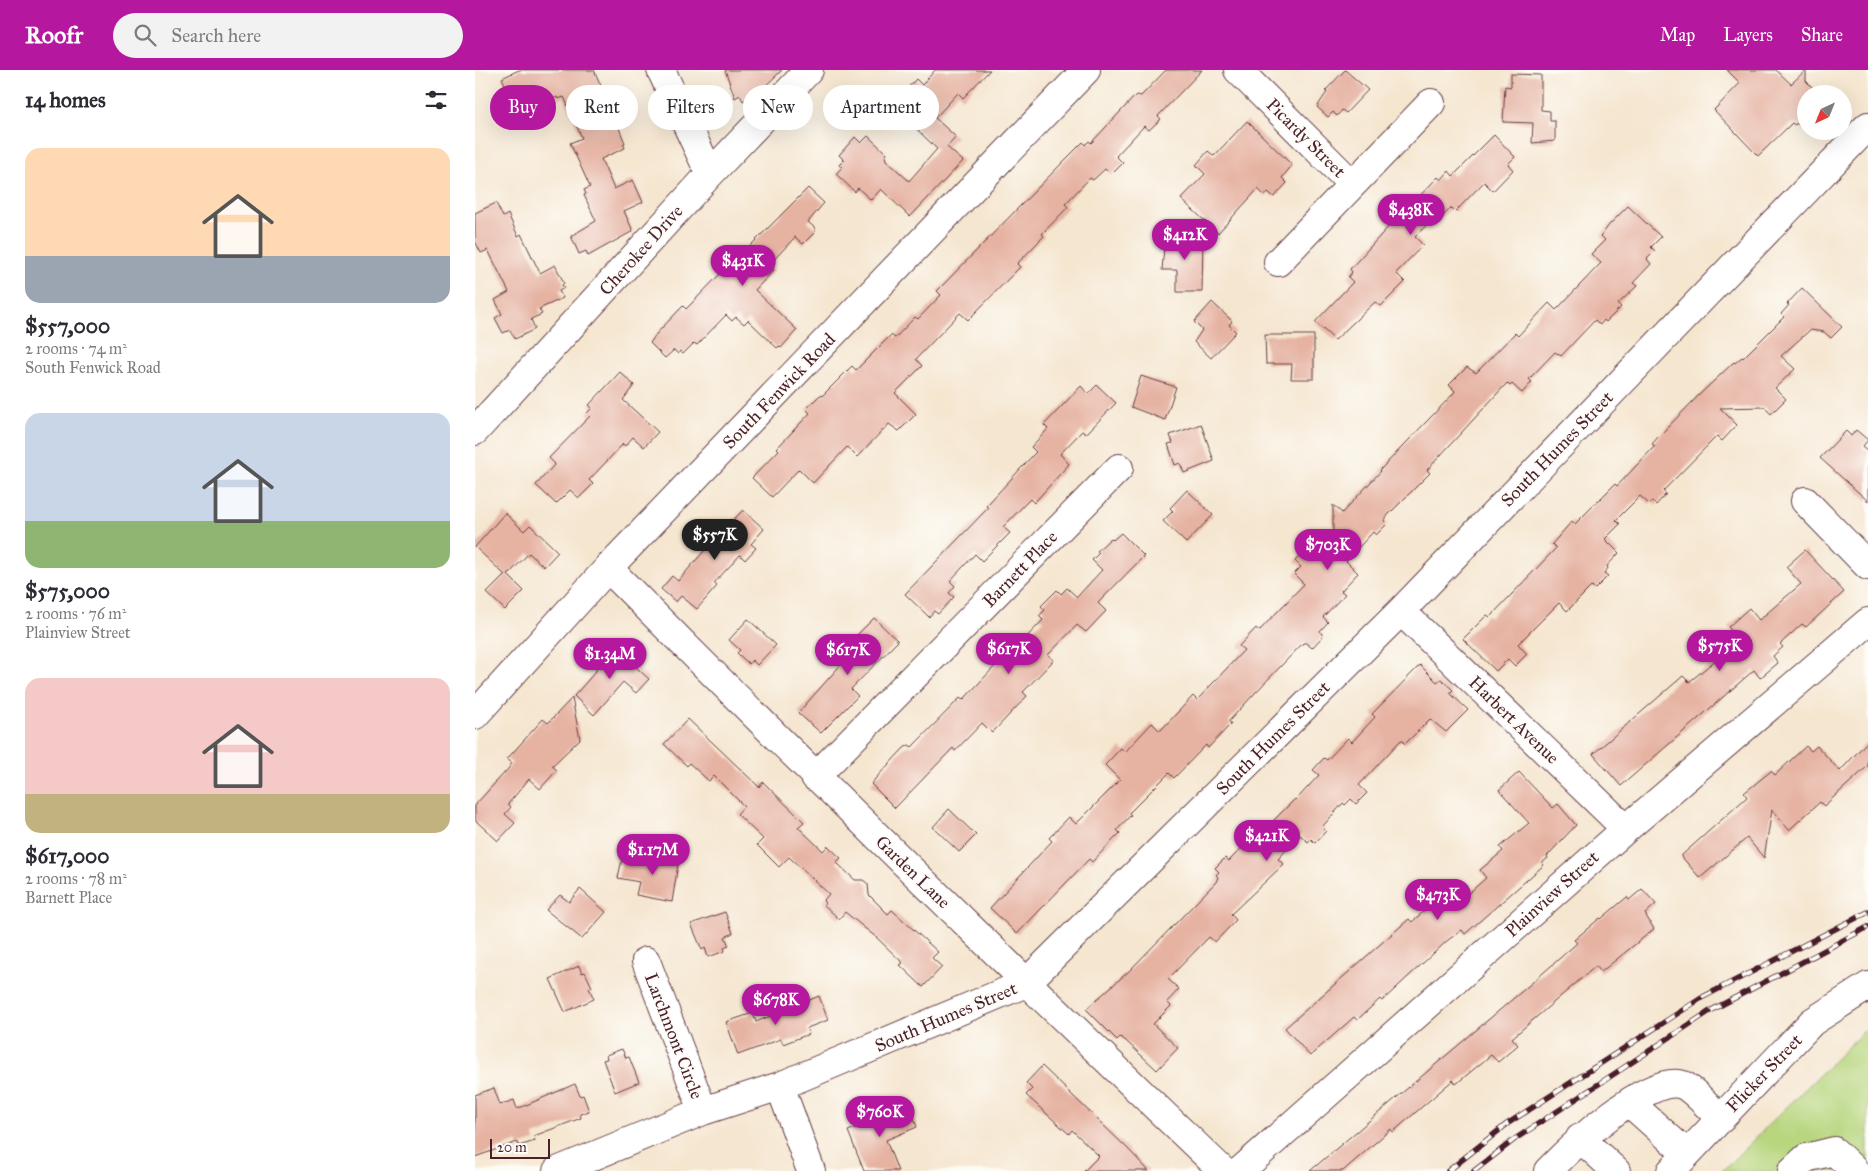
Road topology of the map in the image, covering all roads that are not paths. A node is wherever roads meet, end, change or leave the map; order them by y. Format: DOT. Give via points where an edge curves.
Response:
graph roads {
  1 [pos="661,70"];
  2 [pos="809,70"];
  3 [pos="1086,70"];
  4 [pos="1238,70"];
  5 [pos="1431,103"];
  6 [pos="1868,126"];
  7 [pos="710,174"];
  8 [pos="1352,184"];
  9 [pos="1278,262"];
  10 [pos="478,420"];
  11 [pos="1119,468"];
  12 [pos="1805,501"];
  13 [pos="1868,566"];
  14 [pos="608,568"];
  15 [pos="1401,611"];
  16 [pos="1868,622"];
  17 [pos="475,715"];
  18 [pos="815,777"];
  19 [pos="1626,828"];
  20 [pos="646,960"];
  21 [pos="1026,983"];
  22 [pos="1868,986"];
  23 [pos="780,1086"];
  24 [pos="1630,1103"];
  25 [pos="703,1111"];
  26 [pos="1721,1119"];
  27 [pos="1580,1138"];
  28 [pos="1679,1162"];
  29 [pos="557,1171"];
  30 [pos="811,1171"];
  31 [pos="1223,1171"];
  32 [pos="1240,1171"];
  33 [pos="1548,1171"];
  34 [pos="1616,1171"];
  35 [pos="1792,1171"];
  36 [pos="1855,1171"];
  1 -- 7 [label="street"];
  2 -- 7 [label="street, Cherokee Drive"];
  3 -- 14 [label="street, South Fenwick Road"];
  4 -- 8 [label="street, Picardy Street"];
  5 -- 8 [label="street, Picardy Street"];
  6 -- 15 [label="street, South Humes Street"];
  7 -- 10 [label="street, Cherokee Drive"];
  8 -- 9 [label="street, Picardy Street"];
  11 -- 18 [label="street, Barnett Place"];
  12 -- 13 [label="street"];
  14 -- 17 [label="street, South Fenwick Road"];
  14 -- 18 [label="street, Garden Lane"];
  15 -- 19 [label="street, Harbert Avenue"];
  15 -- 21 [label="street, South Humes Street"];
  16 -- 19 [label="street, Plainview Street"];
  18 -- 21 [label="street, Garden Lane"];
  19 -- 32 [label="street, Plainview Street"];
  20 -- 25 [label="street, Larchmont Circle"];
  21 -- 23 [label="street, South Humes Street"];
  21 -- 31 [label="street, Garden Lane"];
  22 -- 26 [label="street, Flicker Street" via="1812,1022"];
  23 -- 25 [label="street, South Humes Street"];
  23 -- 30 [label="street"];
  24 -- 26 [label="street" via="1666,1083 1685,1086"];
  24 -- 27 [label="street"];
  24 -- 28 [label="street"];
  25 -- 29 [label="street, South Humes Street"];
  26 -- 28 [label="street, Flicker Street"];
  27 -- 33 [label="street"];
  27 -- 34 [label="street"];
  35 -- 36 [label="street" via="1806,1158 1834,1151"];
}
